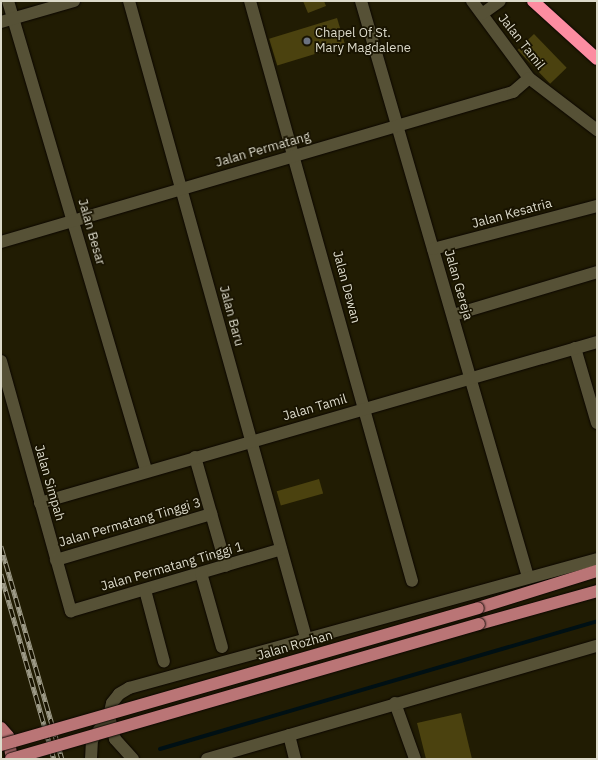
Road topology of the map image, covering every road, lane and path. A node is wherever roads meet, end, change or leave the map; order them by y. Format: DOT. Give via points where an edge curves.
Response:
graph roads {
  1 [pos="8,1"];
  2 [pos="74,1"];
  3 [pos="129,1"];
  4 [pos="250,1"];
  5 [pos="361,1"];
  6 [pos="472,1"];
  7 [pos="500,1"];
  8 [pos="533,1"];
  9 [pos="482,14"];
  10 [pos="13,18"];
  11 [pos="1,22"];
  12 [pos="597,59"];
  13 [pos="529,78"];
  14 [pos="399,125"];
  15 [pos="597,130"];
  16 [pos="296,156"];
  17 [pos="181,189"];
  18 [pos="597,206"];
  19 [pos="73,221"];
  20 [pos="1,242"];
  21 [pos="433,249"];
  22 [pos="597,272"];
  23 [pos="453,315"];
  24 [pos="597,342"];
  25 [pos="575,348"];
  26 [pos="1,361"];
  27 [pos="471,378"];
  28 [pos="365,408"];
  29 [pos="597,423"];
  30 [pos="251,441"];
  31 [pos="195,457"];
  32 [pos="146,471"];
  33 [pos="40,503"];
  34 [pos="211,514"];
  35 [pos="281,549"];
  36 [pos="597,559"];
  37 [pos="56,560"];
  38 [pos="226,566"];
  39 [pos="597,571"];
  40 [pos="202,573"];
  41 [pos="528,577"];
  42 [pos="412,581"];
  43 [pos="145,590"];
  44 [pos="597,591"];
  45 [pos="71,611"];
  46 [pos="306,638"];
  47 [pos="597,646"];
  48 [pos="222,647"];
  49 [pos="164,662"];
  50 [pos="395,704"];
  51 [pos="109,716"];
  52 [pos="1,728"];
  53 [pos="289,735"];
  54 [pos="1,745"];
  55 [pos="119,755"];
  56 [pos="232,756"];
  57 [pos="12,759"];
  58 [pos="91,759"];
  59 [pos="132,759"];
  60 [pos="207,759"];
  61 [pos="295,759"];
  62 [pos="416,759"];
  1 -- 10 [label="street, Jalan Besar"];
  2 -- 10 [label="street"];
  3 -- 17 [label="street, Jalan Baru"];
  4 -- 16 [label="street, Jalan Dewan"];
  5 -- 14 [label="street, Jalan Gereja"];
  6 -- 9 [label="street, Jalan Tamil"];
  7 -- 9 [label="street, Jalan Tamil"];
  8 -- 12 [label="highway"];
  9 -- 13 [label="street, Jalan Tamil"];
  10 -- 11 [label="street"];
  10 -- 19 [label="street, Jalan Besar"];
  13 -- 14 [label="street, Jalan Permatang" via="513,92"];
  13 -- 15 [label="street, Jalan Tamil"];
  14 -- 16 [label="street, Jalan Permatang"];
  14 -- 21 [label="street, Jalan Gereja"];
  16 -- 17 [label="street, Jalan Permatang"];
  16 -- 28 [label="street, Jalan Dewan"];
  17 -- 19 [label="street, Jalan Permatang"];
  17 -- 30 [label="street, Jalan Baru"];
  18 -- 21 [label="street, Jalan Kesatria"];
  19 -- 20 [label="street, Jalan Permatang"];
  19 -- 32 [label="street, Jalan Besar"];
  21 -- 23 [label="street, Jalan Gereja"];
  22 -- 23 [label="street"];
  23 -- 27 [label="street, Jalan Gereja"];
  24 -- 25 [label="street, Jalan Tamil"];
  25 -- 27 [label="street, Jalan Tamil"];
  25 -- 29 [label="street"];
  26 -- 33 [label="street, Jalan Simpah"];
  27 -- 28 [label="street, Jalan Tamil"];
  27 -- 41 [label="street, Jalan Gereja"];
  28 -- 30 [label="street, Jalan Tamil"];
  28 -- 42 [label="street, Jalan Dewan"];
  30 -- 31 [label="street, Jalan Tamil"];
  30 -- 35 [label="street, Jalan Baru"];
  31 -- 32 [label="street, Jalan Tamil"];
  31 -- 34 [label="street"];
  32 -- 33 [label="street, Jalan Tamil"];
  33 -- 37 [label="street, Jalan Simpah"];
  34 -- 37 [label="street, Jalan Permatang Tinggi 3"];
  34 -- 38 [label="street"];
  35 -- 38 [label="street, Jalan Permatang Tinggi 1"];
  35 -- 46 [label="street, Jalan Baru"];
  36 -- 41 [label="street"];
  37 -- 45 [label="street, Jalan Simpah"];
  38 -- 40 [label="street, Jalan Permatang Tinggi 1"];
  39 -- 54 [label="main road, Jalan Rozhan, bridge" via="478,608"];
  40 -- 43 [label="street, Jalan Permatang Tinggi 1"];
  40 -- 48 [label="street"];
  41 -- 46 [label="street"];
  43 -- 45 [label="street, Jalan Permatang Tinggi 1"];
  43 -- 49 [label="street"];
  44 -- 57 [label="main road, bridge"];
  46 -- 51 [label="street" via="129,688 112,703"];
  47 -- 50 [label="street"];
  50 -- 53 [label="street"];
  50 -- 62 [label="street"];
  51 -- 55 [label="street"];
  51 -- 58 [label="street" via="92,740"];
  52 -- 57 [label="main road" via="8,736"];
  53 -- 56 [label="street"];
  53 -- 61 [label="street"];
  55 -- 59 [label="street"];
  56 -- 60 [label="street"];
}
